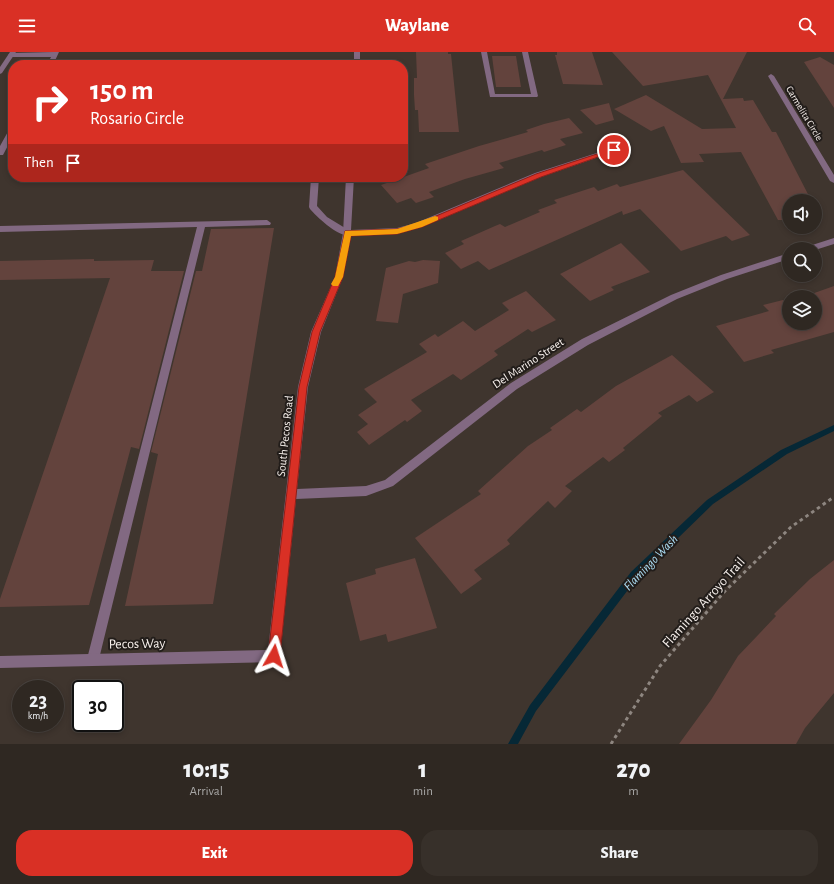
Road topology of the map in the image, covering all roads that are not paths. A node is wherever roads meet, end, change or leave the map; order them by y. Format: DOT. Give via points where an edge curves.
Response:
graph roads {
  1 [pos="484,52"];
  2 [pos="525,52"];
  3 [pos="55,53"];
  4 [pos="12,54"];
  5 [pos="0,72"];
  6 [pos="770,76"];
  7 [pos="8,139"];
  8 [pos="614,150"];
  9 [pos="0,153"];
  10 [pos="834,181"];
  11 [pos="314,182"];
  12 [pos="350,182"];
  13 [pos="267,223"];
  14 [pos="202,224"];
  15 [pos="0,229"];
  16 [pos="347,233"];
  17 [pos="834,241"];
  18 [pos="822,245"];
  19 [pos="782,258"];
  20 [pos="292,494"];
  21 [pos="274,656"];
  22 [pos="93,659"];
  23 [pos="0,662"];
  1 -- 2 [label="street" via="492,96 535,96"];
  3 -- 4 [label="street"];
  4 -- 5 [label="street"];
  6 -- 10 [label="street, Carmelita Circle"];
  7 -- 9 [label="street"];
  8 -- 16 [label="street" via="538,176 419,225 397,231"];
  11 -- 16 [label="street" via="312,207 324,219"];
  12 -- 16 [label="street, South Pecos Road"];
  13 -- 14 [label="street"];
  14 -- 15 [label="street"];
  14 -- 22 [label="street"];
  16 -- 20 [label="street, South Pecos Road" via="339,277 316,332 303,387"];
  17 -- 18 [label="street"];
  19 -- 20 [label="street, Del Marino Street" via="674,297 585,342 514,386 389,483 366,491"];
  20 -- 21 [label="street, South Pecos Road"];
  21 -- 22 [label="street, Pecos Way"];
  22 -- 23 [label="street, Pecos Way"];
}
